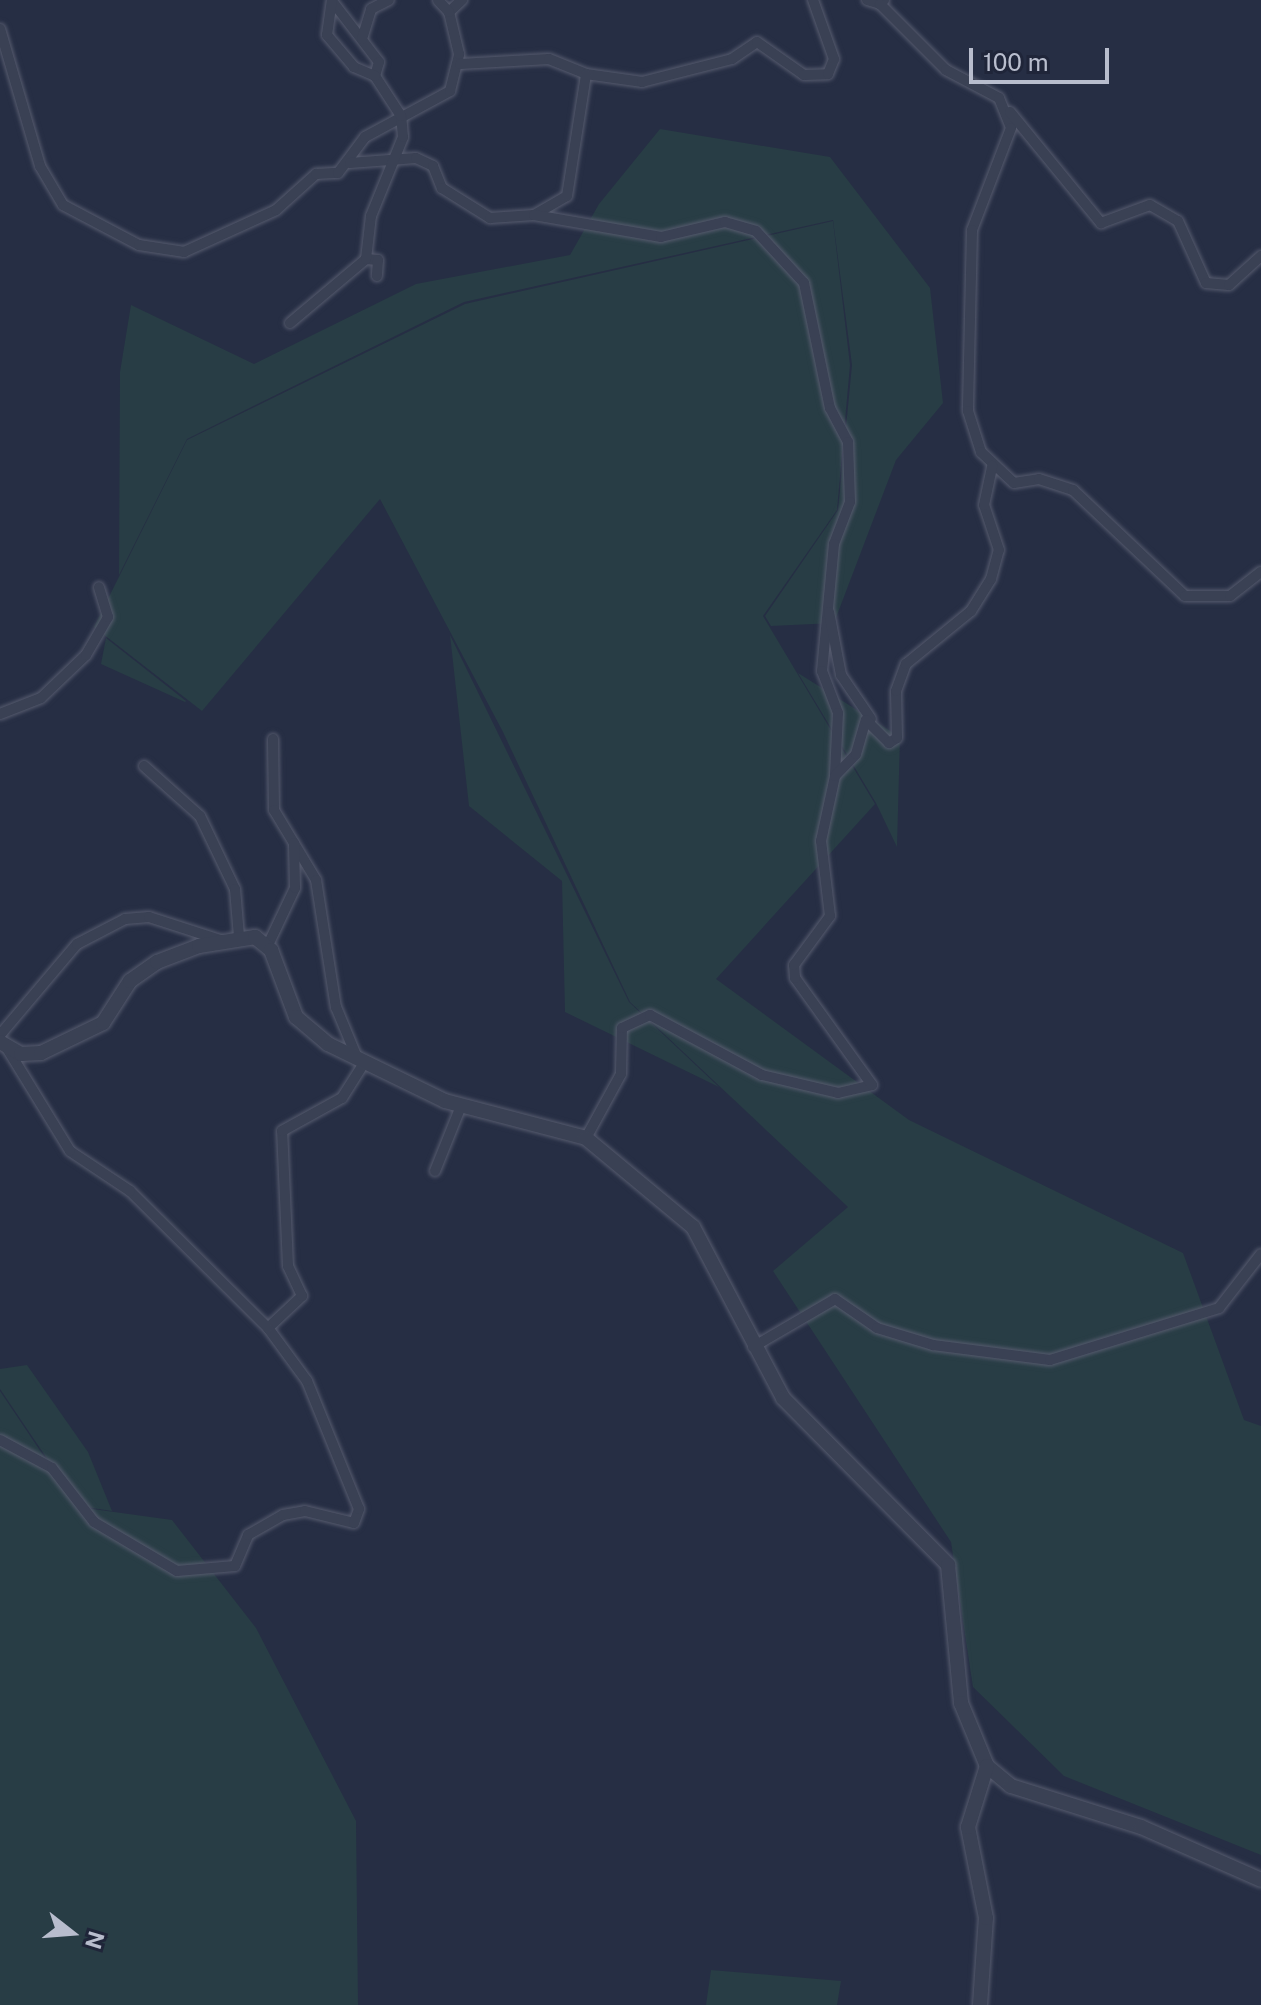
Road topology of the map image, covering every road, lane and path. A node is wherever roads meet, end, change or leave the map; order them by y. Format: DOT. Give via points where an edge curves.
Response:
graph roads {
  1 [pos="332,0"];
  2 [pos="389,0"];
  3 [pos="438,0"];
  4 [pos="462,0"];
  5 [pos="813,0"];
  6 [pos="867,0"];
  7 [pos="882,2"];
  8 [pos="449,12"];
  9 [pos="0,29"];
  10 [pos="362,39"];
  11 [pos="460,64"];
  12 [pos="586,74"];
  13 [pos="375,76"];
  14 [pos="999,98"];
  15 [pos="401,116"];
  16 [pos="350,163"];
  17 [pos="389,164"];
  18 [pos="534,215"];
  19 [pos="1261,256"];
  20 [pos="366,259"];
  21 [pos="377,276"];
  22 [pos="290,323"];
  23 [pos="992,466"];
  24 [pos="1261,572"];
  25 [pos="99,587"];
  26 [pos="827,608"];
  27 [pos="0,714"];
  28 [pos="871,719"];
  29 [pos="273,739"];
  30 [pos="144,766"];
  31 [pos="835,776"];
  32 [pos="290,834"];
  33 [pos="239,937"];
  34 [pos="220,940"];
  35 [pos="268,945"];
  36 [pos="2,1041"];
  37 [pos="361,1061"];
  38 [pos="461,1106"];
  39 [pos="586,1138"];
  40 [pos="435,1171"];
  41 [pos="1261,1254"];
  42 [pos="268,1328"];
  43 [pos="753,1347"];
  44 [pos="0,1440"];
  45 [pos="987,1766"];
  46 [pos="1261,1880"];
  47 [pos="980,2005"];
  1 -- 10 [label="street"];
  1 -- 13 [label="street" via="327,35 354,67"];
  2 -- 10 [label="street" via="371,9"];
  3 -- 8 [label="street"];
  4 -- 8 [label="street"];
  5 -- 12 [label="street" via="834,59 828,74 804,75 757,42 678,77 642,82"];
  6 -- 7 [label="street"];
  7 -- 14 [label="street" via="946,70"];
  8 -- 11 [label="street"];
  9 -- 16 [label="street" via="40,166 63,205 139,245 184,252 241,230 316,174 338,173"];
  10 -- 13 [label="street" via="379,62"];
  11 -- 12 [label="street" via="549,59"];
  11 -- 15 [label="street" via="450,91"];
  12 -- 18 [label="street" via="567,196"];
  13 -- 15 [label="street"];
  14 -- 19 [label="street" via="1101,223 1135,207 1163,209 1187,234 1206,283 1220,288"];
  14 -- 23 [label="street" via="1011,128 972,230 967,352 968,411"];
  15 -- 16 [label="street" via="365,137"];
  15 -- 17 [label="street" via="403,137"];
  16 -- 17 [label="street"];
  17 -- 18 [label="street" via="416,158 433,166 442,188 490,218"];
  17 -- 20 [label="street"];
  18 -- 26 [label="street" via="661,237 725,222 756,231 804,283 830,408 848,442 850,502 834,544"];
  20 -- 21 [label="street" via="378,260"];
  20 -- 22 [label="street"];
  23 -- 24 [label="street" via="1014,483 1039,479 1073,490 1185,596 1230,596"];
  23 -- 28 [label="street" via="984,505 999,550 985,592 934,648 906,664 896,691 897,738 889,743"];
  25 -- 27 [label="street" via="108,617 86,655 41,698"];
  26 -- 28 [label="street" via="841,675"];
  26 -- 31 [label="street" via="822,671 838,713"];
  28 -- 31 [label="street" via="862,723 856,754"];
  29 -- 32 [label="street" via="272,804"];
  30 -- 33 [label="street" via="200,816 235,889"];
  31 -- 39 [label="street" via="821,841 830,916 798,954 795,978 872,1085 838,1093 762,1075 650,1015 622,1028 621,1074"];
  32 -- 35 [label="street" via="299,859 295,888"];
  32 -- 37 [label="street" via="311,865 327,915 336,1007"];
  33 -- 34 [label="street"];
  33 -- 35 [label="street"];
  34 -- 36 [label="street" via="135,976 94,1029 34,1054"];
  34 -- 36 [label="street" via="149,917 125,919 77,944"];
  35 -- 37 [label="street" via="296,1017"];
  36 -- 42 [label="street" via="70,1151 130,1191"];
  37 -- 38 [label="street"];
  37 -- 42 [label="street" via="342,1098 282,1131 288,1266 302,1296"];
  38 -- 39 [label="street"];
  38 -- 40 [label="street"];
  39 -- 43 [label="street" via="693,1227"];
  41 -- 43 [label="street" via="1219,1308 1050,1360 933,1345 877,1328 835,1299"];
  42 -- 44 [label="street" via="324,1415 337,1465 359,1509 354,1523 305,1511 283,1515 248,1535 235,1566 177,1571 94,1522 52,1468"];
  43 -- 45 [label="street" via="803,1423 948,1565 959,1616 961,1703"];
  45 -- 46 [label="street" via="1011,1786 1141,1827"];
  45 -- 47 [label="street" via="968,1827 986,1918"];
}
